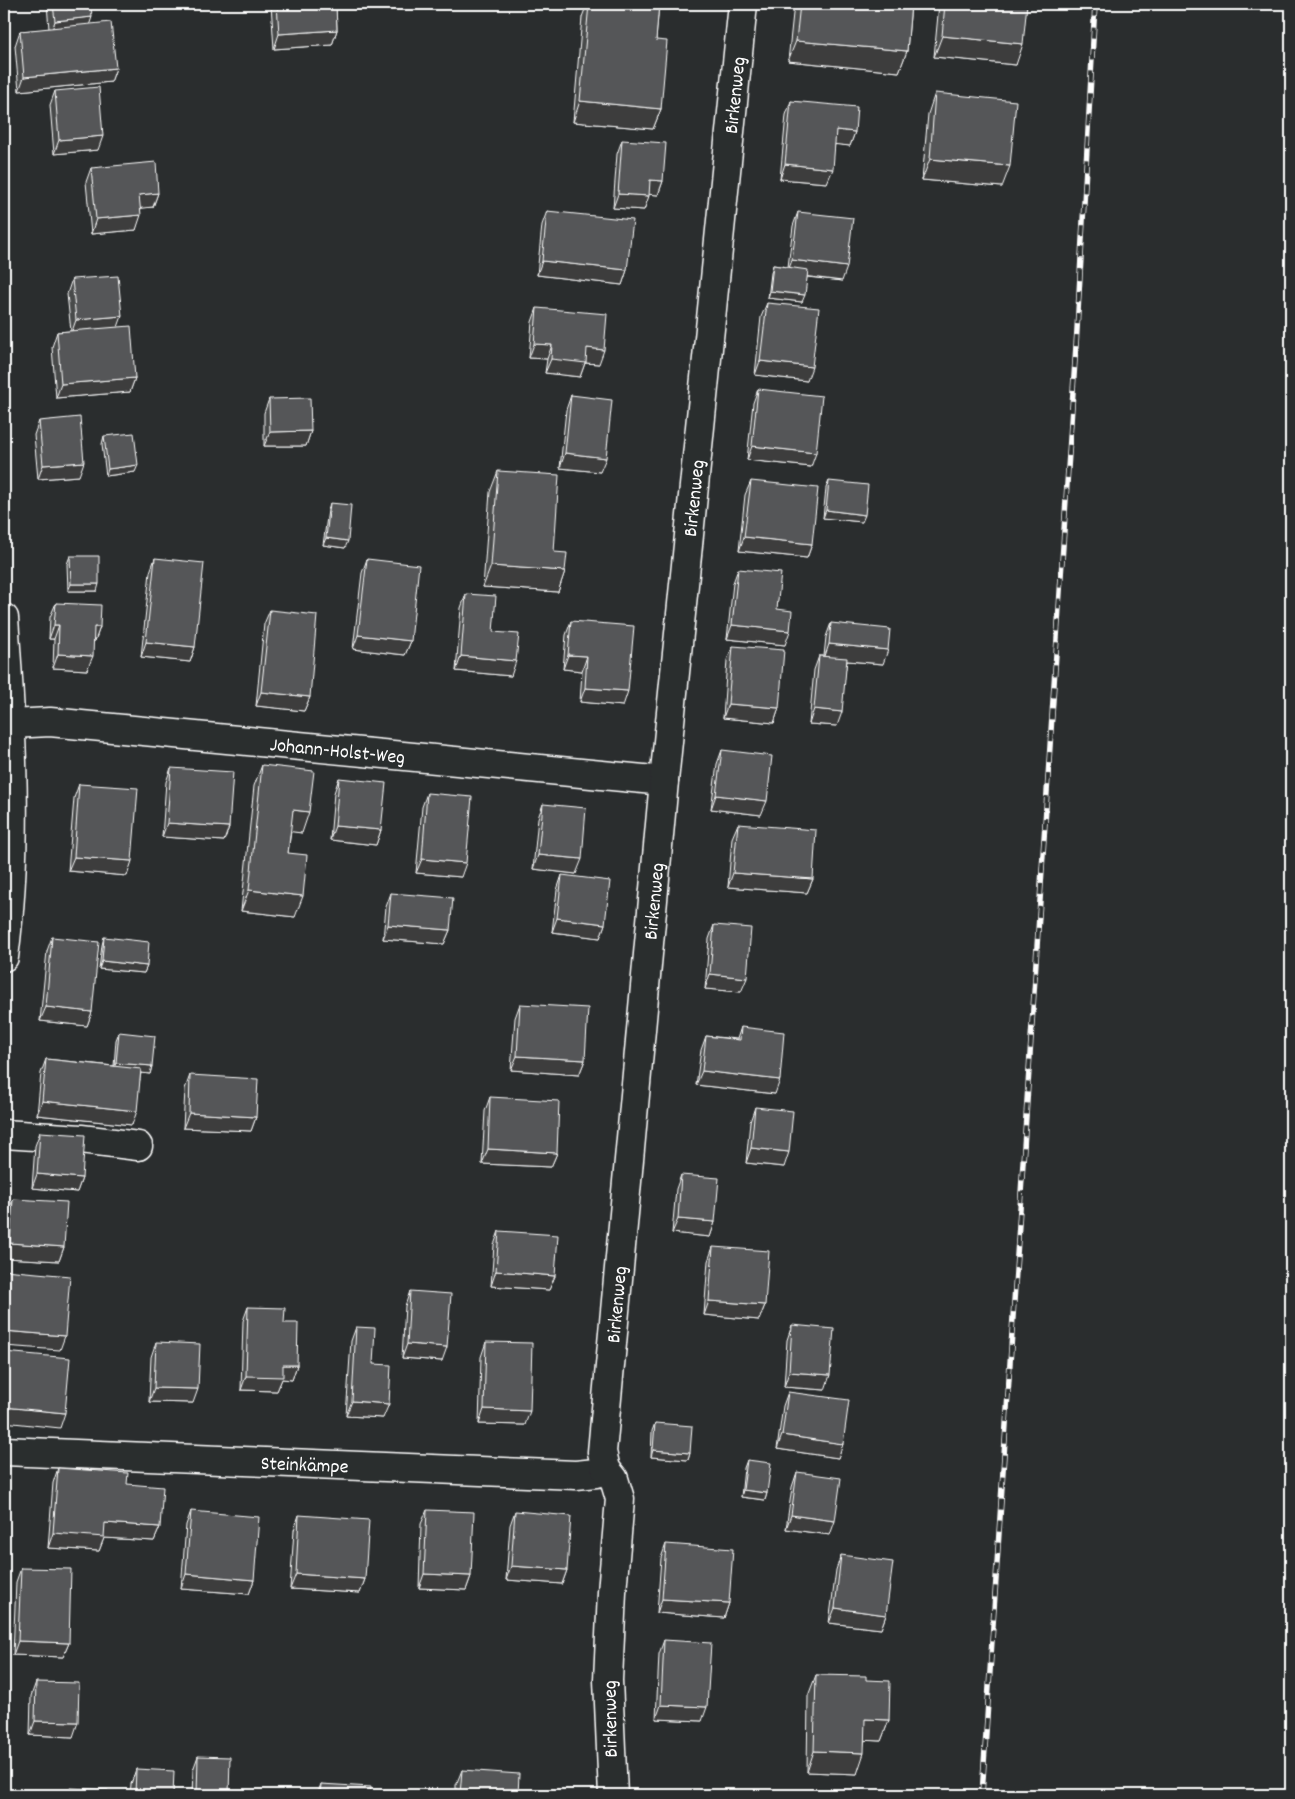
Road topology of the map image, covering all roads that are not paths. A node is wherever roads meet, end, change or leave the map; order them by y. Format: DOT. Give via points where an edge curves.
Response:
graph roads {
  1 [pos="743,4"];
  2 [pos="4,618"];
  3 [pos="10,724"];
  4 [pos="664,780"];
  5 [pos="4,957"];
  6 [pos="4,1134"];
  7 [pos="138,1146"];
  8 [pos="4,1451"];
  9 [pos="606,1469"];
  10 [pos="613,1795"];
  1 -- 4 [label="street, Birkenweg"];
  2 -- 3 [label="street"];
  3 -- 4 [label="street, Johann-Holst-Weg" via="50,722"];
  3 -- 5 [label="street" via="14,849"];
  4 -- 9 [label="street, Birkenweg" via="602,1452"];
  6 -- 7 [label="street"];
  8 -- 9 [label="street, Steinkämpe" via="576,1475"];
  9 -- 10 [label="street, Birkenweg" via="614,1479 620,1499 608,1680"];
}
